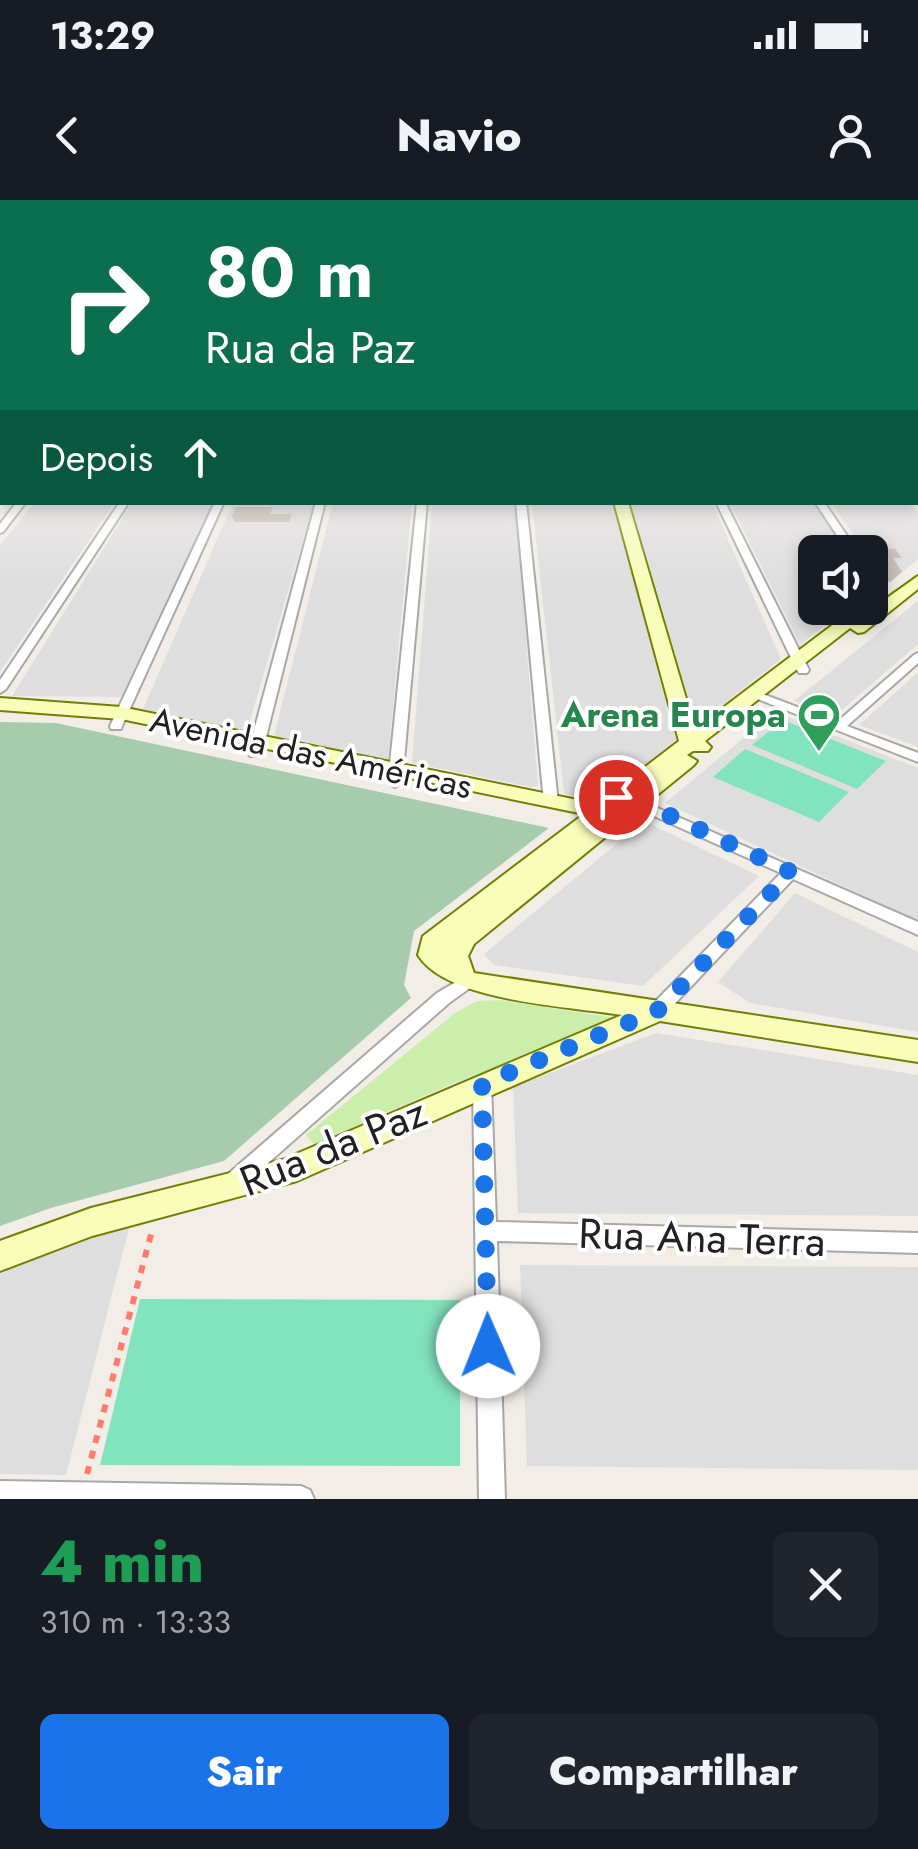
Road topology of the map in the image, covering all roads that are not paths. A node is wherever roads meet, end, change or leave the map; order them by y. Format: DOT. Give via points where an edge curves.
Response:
graph roads {
  1 [pos="20,505"];
  2 [pos="123,505"];
  3 [pos="219,505"];
  4 [pos="320,505"];
  5 [pos="422,505"];
  6 [pos="521,505"];
  7 [pos="622,505"];
  8 [pos="722,505"];
  9 [pos="821,505"];
  10 [pos="0,530"];
  11 [pos="841,535"];
  12 [pos="918,566"];
  13 [pos="918,582"];
  14 [pos="888,592"];
  15 [pos="888,597"];
  16 [pos="849,625"];
  17 [pos="918,657"];
  18 [pos="801,664"];
  19 [pos="0,689"];
  20 [pos="759,696"];
  21 [pos="0,704"];
  22 [pos="0,716"];
  23 [pos="118,720"];
  24 [pos="839,727"];
  25 [pos="696,745"];
  26 [pos="256,747"];
  27 [pos="918,758"];
  28 [pos="396,777"];
  29 [pos="551,802"];
  30 [pos="611,812"];
  31 [pos="791,872"];
  32 [pos="918,929"];
  33 [pos="465,979"];
  34 [pos="657,1011"];
  35 [pos="918,1051"];
  36 [pos="482,1084"];
  37 [pos="223,1191"];
  38 [pos="485,1231"];
  39 [pos="918,1243"];
  40 [pos="0,1256"];
  41 [pos="0,1494"];
  42 [pos="301,1499"];
  43 [pos="492,1499"];
  1 -- 10 [label="street"];
  2 -- 19 [label="street"];
  3 -- 23 [label="street"];
  4 -- 26 [label="street"];
  5 -- 28 [label="street"];
  6 -- 29 [label="street"];
  7 -- 25 [label="street"];
  8 -- 18 [label="street"];
  9 -- 11 [label="street"];
  12 -- 14 [label="street"];
  13 -- 15 [label="street"];
  16 -- 18 [label="street"];
  17 -- 24 [label="street"];
  18 -- 20 [label="street"];
  20 -- 24 [label="street"];
  20 -- 25 [label="street"];
  21 -- 23 [label="street, Avenida das Américas"];
  22 -- 23 [label="street, Avenida das Américas"];
  23 -- 26 [label="street, Avenida das Américas"];
  24 -- 27 [label="street"];
  25 -- 30 [label="street"];
  26 -- 28 [label="street, Avenida das Américas"];
  28 -- 29 [label="street, Avenida das Américas"];
  28 -- 30 [label="street, Avenida das Américas"];
  29 -- 30 [label="street, Avenida das Américas"];
  30 -- 31 [label="street"];
  30 -- 33 [label="street" via="432,942 430,955"];
  31 -- 32 [label="street"];
  31 -- 34 [label="street"];
  33 -- 34 [label="street"];
  33 -- 37 [label="street"];
  34 -- 35 [label="street"];
  34 -- 36 [label="street, Rua da Paz"];
  36 -- 37 [label="street, Rua da Paz" via="286,1172"];
  36 -- 38 [label="street"];
  37 -- 40 [label="street, Rua da Paz" via="92,1222"];
  38 -- 39 [label="street, Rua Ana Terra"];
  38 -- 43 [label="street"];
  41 -- 42 [label="street"];
}
